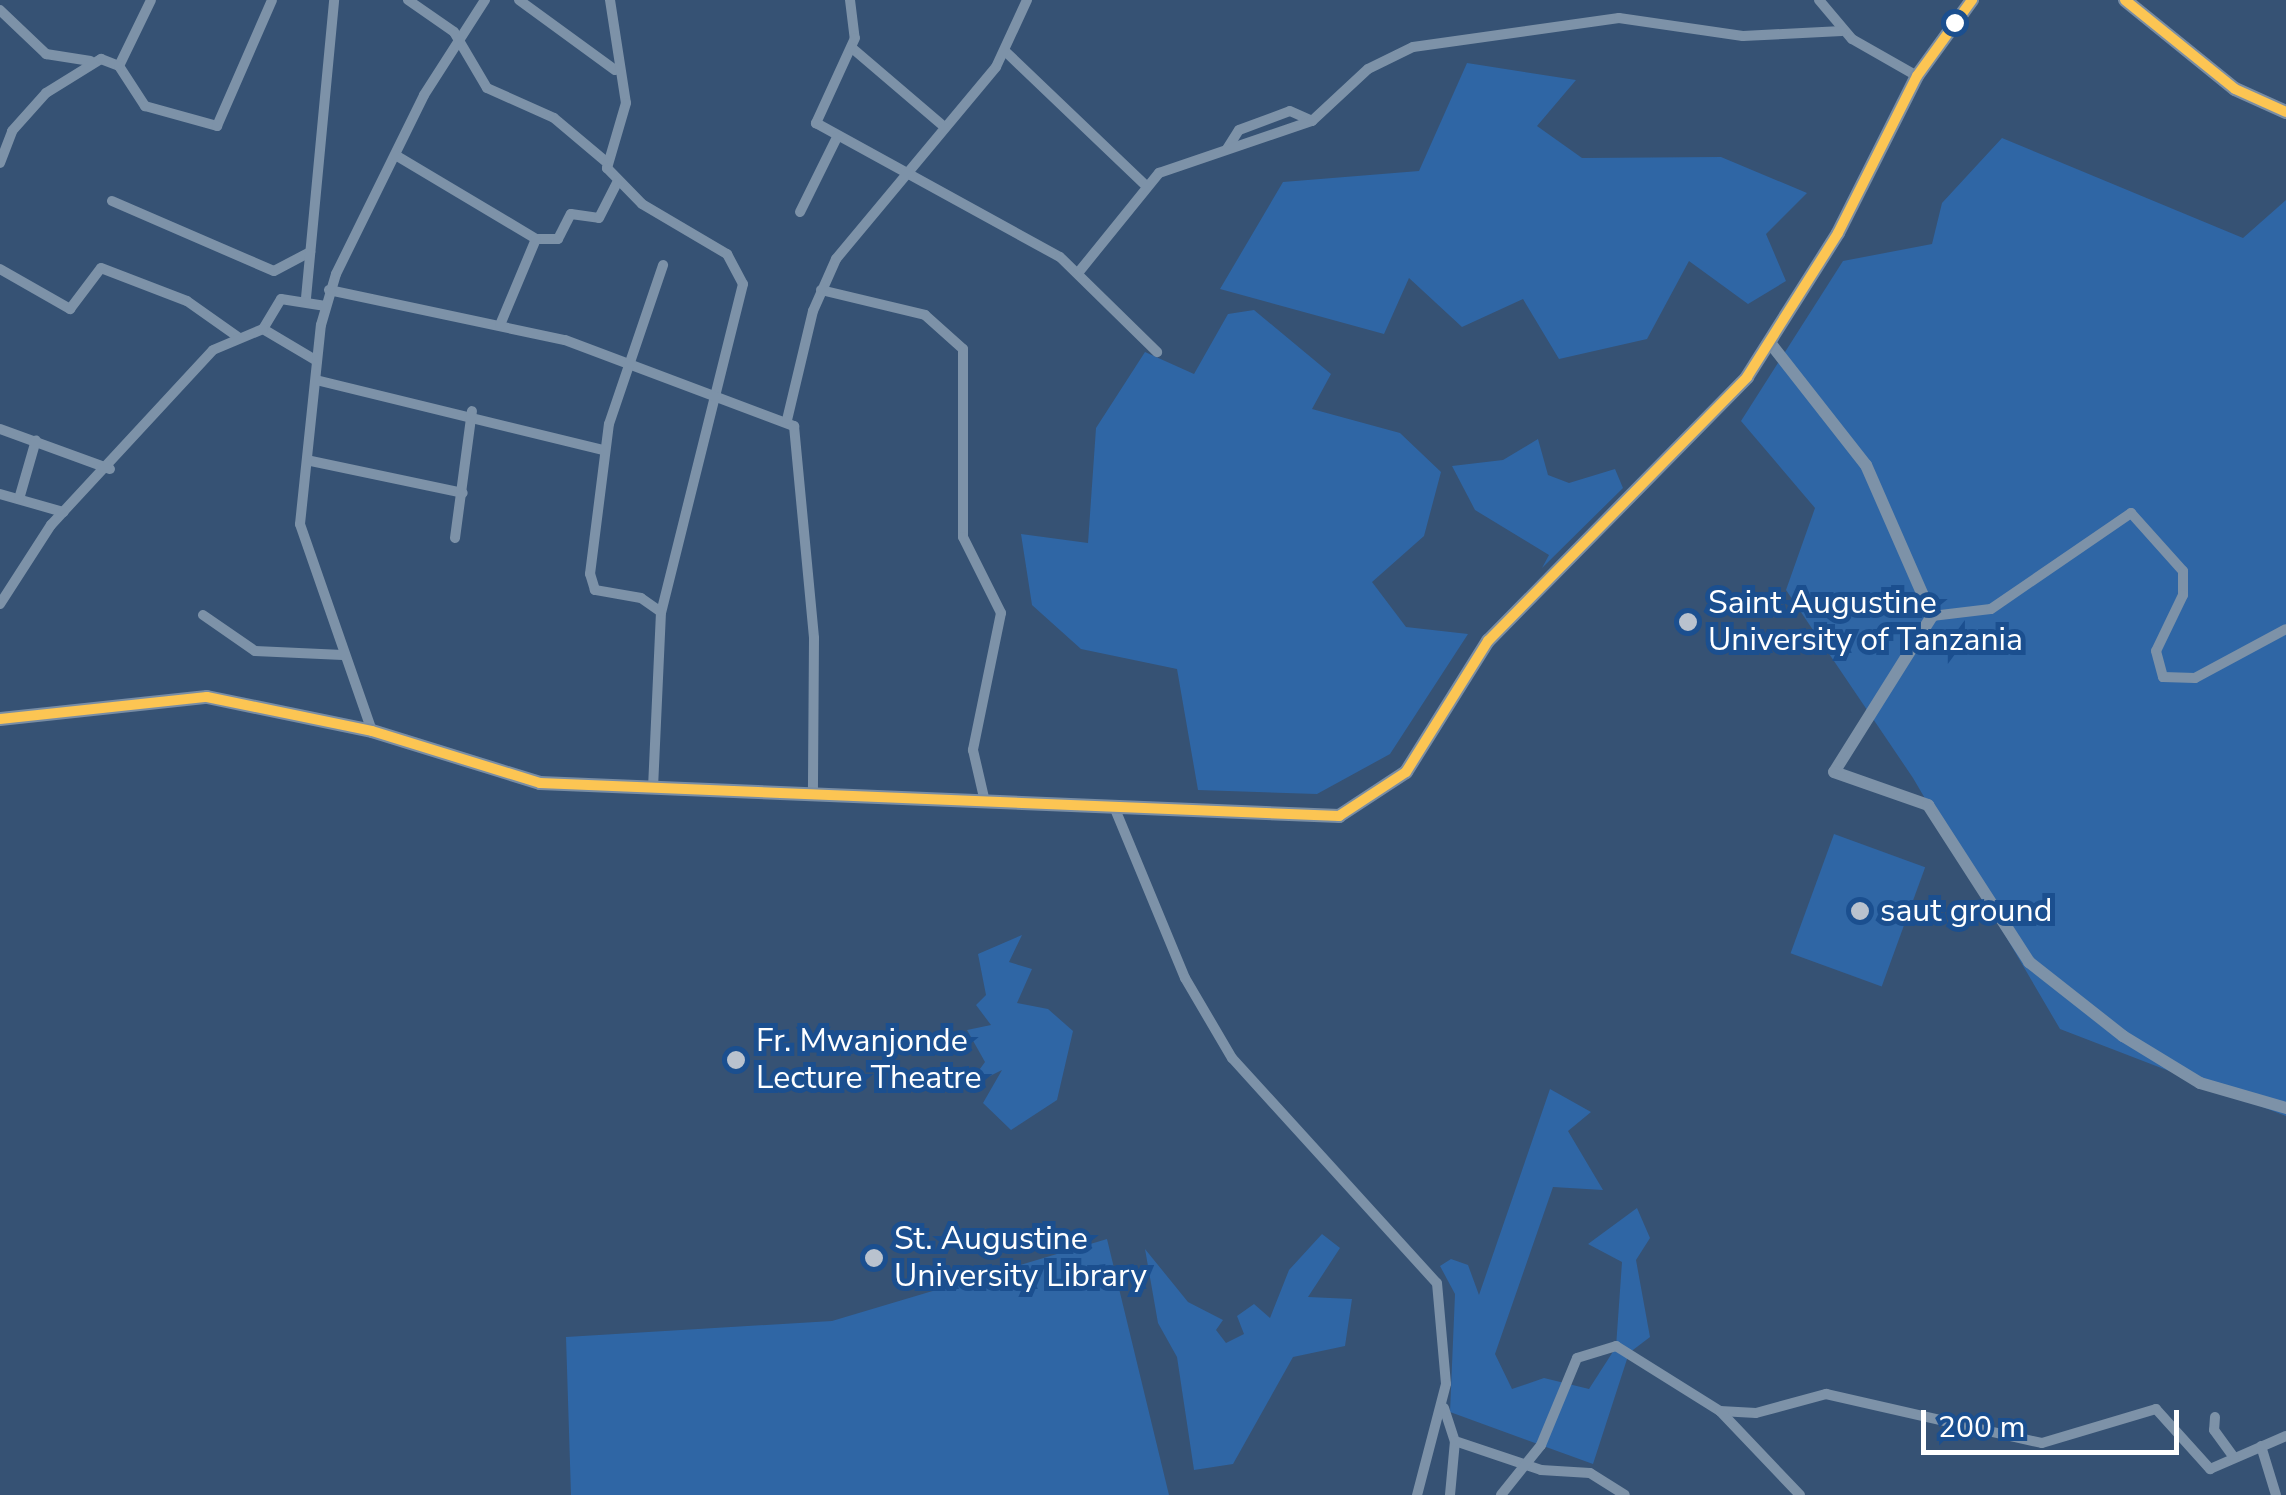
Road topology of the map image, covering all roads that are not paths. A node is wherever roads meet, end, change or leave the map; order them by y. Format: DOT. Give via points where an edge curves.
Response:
graph roads {
  1 [pos="152,0"];
  2 [pos="272,0"];
  3 [pos="334,0"];
  4 [pos="408,0"];
  5 [pos="484,0"];
  6 [pos="519,0"];
  7 [pos="610,0"];
  8 [pos="850,0"];
  9 [pos="1027,0"];
  10 [pos="1819,0"];
  11 [pos="1972,0"];
  12 [pos="2125,0"];
  13 [pos="0,10"];
  14 [pos="1842,30"];
  15 [pos="459,42"];
  16 [pos="852,48"];
  17 [pos="1006,52"];
  18 [pos="91,61"];
  19 [pos="119,66"];
  20 [pos="617,71"];
  21 [pos="1917,76"];
  22 [pos="2286,112"];
  23 [pos="1269,120"];
  24 [pos="1312,121"];
  25 [pos="940,124"];
  26 [pos="1294,128"];
  27 [pos="837,137"];
  28 [pos="1227,149"];
  29 [pos="397,156"];
  30 [pos="605,161"];
  31 [pos="0,163"];
  32 [pos="907,178"];
  33 [pos="617,183"];
  34 [pos="1145,186"];
  35 [pos="112,201"];
  36 [pos="800,212"];
  37 [pos="536,239"];
  38 [pos="311,252"];
  39 [pos="1090,253"];
  40 [pos="1060,257"];
  41 [pos="663,265"];
  42 [pos="0,268"];
  43 [pos="1078,273"];
  44 [pos="329,290"];
  45 [pos="821,290"];
  46 [pos="306,298"];
  47 [pos="325,306"];
  48 [pos="500,325"];
  49 [pos="263,329"];
  50 [pos="238,337"];
  51 [pos="1772,344"];
  52 [pos="1157,352"];
  53 [pos="317,362"];
  54 [pos="630,370"];
  55 [pos="316,380"];
  56 [pos="711,399"];
  57 [pos="472,412"];
  58 [pos="786,420"];
  59 [pos="0,429"];
  60 [pos="36,440"];
  61 [pos="603,450"];
  62 [pos="311,461"];
  63 [pos="110,469"];
  64 [pos="463,493"];
  65 [pos="0,494"];
  66 [pos="18,500"];
  67 [pos="63,512"];
  68 [pos="455,538"];
  69 [pos="0,604"];
  70 [pos="661,612"];
  71 [pos="203,615"];
  72 [pos="1932,616"];
  73 [pos="2286,629"];
  74 [pos="343,656"];
  75 [pos="0,719"];
  76 [pos="372,730"];
  77 [pos="654,788"];
  78 [pos="812,794"];
  79 [pos="985,802"];
  80 [pos="1116,808"];
  81 [pos="2286,1108"];
  82 [pos="1444,1407"];
  83 [pos="1720,1411"];
  84 [pos="2215,1416"];
  85 [pos="2286,1436"];
  86 [pos="1455,1441"];
  87 [pos="2261,1446"];
  88 [pos="2234,1458"];
  89 [pos="1525,1465"];
  90 [pos="1417,1495"];
  91 [pos="1450,1495"];
  92 [pos="1501,1495"];
  93 [pos="1625,1495"];
  94 [pos="1800,1495"];
  95 [pos="2276,1495"];
  1 -- 19 [label="street"];
  2 -- 19 [label="street" via="217,126 145,106"];
  3 -- 38 [label="street"];
  4 -- 15 [label="street"];
  5 -- 15 [label="street"];
  6 -- 20 [label="street"];
  7 -- 20 [label="street"];
  8 -- 16 [label="street"];
  9 -- 17 [label="street"];
  10 -- 14 [label="street"];
  11 -- 21 [label="main road"];
  12 -- 22 [label="main road" via="2234,89"];
  13 -- 18 [label="street" via="46,54"];
  14 -- 21 [label="street"];
  14 -- 24 [label="street" via="1742,36 1619,18 1449,40 1389,56"];
  15 -- 29 [label="street"];
  15 -- 30 [label="street" via="486,88 554,118"];
  16 -- 25 [label="street"];
  16 -- 27 [label="street" via="814,118"];
  17 -- 25 [label="street"];
  17 -- 34 [label="street"];
  18 -- 19 [label="street"];
  18 -- 31 [label="street" via="46,93 12,131"];
  20 -- 30 [label="street" via="626,103"];
  21 -- 51 [label="main road"];
  23 -- 24 [label="street" via="1295,110"];
  23 -- 26 [label="street"];
  23 -- 28 [label="street" via="1239,130"];
  24 -- 26 [label="street"];
  25 -- 32 [label="street"];
  26 -- 28 [label="street"];
  27 -- 32 [label="street"];
  27 -- 36 [label="street"];
  28 -- 34 [label="street" via="1176,164"];
  29 -- 37 [label="street"];
  29 -- 44 [label="street"];
  30 -- 33 [label="street"];
  32 -- 40 [label="street"];
  32 -- 45 [label="street" via="843,249"];
  33 -- 37 [label="street" via="599,218 570,214 558,239"];
  33 -- 56 [label="street" via="700,232 738,268 742,300"];
  34 -- 39 [label="street"];
  35 -- 38 [label="street" via="274,271"];
  37 -- 48 [label="street"];
  38 -- 46 [label="street"];
  39 -- 40 [label="street"];
  39 -- 43 [label="street"];
  40 -- 43 [label="street"];
  41 -- 54 [label="street"];
  42 -- 50 [label="street" via="70,308 101,268 187,301"];
  43 -- 52 [label="street"];
  44 -- 47 [label="street"];
  44 -- 48 [label="street"];
  45 -- 58 [label="street"];
  45 -- 79 [label="street" via="924,315 964,349 964,537 1001,613 973,750"];
  46 -- 47 [label="street"];
  46 -- 49 [label="street" via="282,300"];
  47 -- 53 [label="street"];
  48 -- 54 [label="street" via="565,340"];
  49 -- 50 [label="street"];
  49 -- 53 [label="street"];
  50 -- 63 [label="street" via="213,350"];
  51 -- 72 [label="street" via="1866,464"];
  51 -- 80 [label="main road" via="1714,416 1496,630 1430,740 1380,796 1323,820"];
  53 -- 55 [label="street"];
  54 -- 56 [label="street"];
  54 -- 61 [label="street"];
  55 -- 57 [label="street"];
  55 -- 62 [label="street"];
  56 -- 58 [label="street"];
  56 -- 70 [label="street"];
  57 -- 61 [label="street"];
  57 -- 64 [label="street"];
  58 -- 78 [label="street" via="797,433 808,551"];
  59 -- 60 [label="street"];
  60 -- 63 [label="street"];
  60 -- 66 [label="street"];
  61 -- 70 [label="street" via="591,585"];
  62 -- 64 [label="street"];
  62 -- 74 [label="street" via="300,524"];
  63 -- 67 [label="street"];
  64 -- 68 [label="street"];
  65 -- 66 [label="street"];
  66 -- 67 [label="street"];
  67 -- 69 [label="street"];
  70 -- 77 [label="street"];
  71 -- 74 [label="street" via="255,651"];
  72 -- 73 [label="street" via="1991,608 2131,514 2186,583 2156,651 2164,678 2196,678 2252,639"];
  72 -- 81 [label="street" via="1834,772 1928,805 2028,962 2122,1036 2200,1083"];
  74 -- 76 [label="street"];
  75 -- 76 [label="main road" via="208,696"];
  76 -- 77 [label="main road" via="520,781"];
  77 -- 78 [label="main road"];
  78 -- 79 [label="main road"];
  79 -- 80 [label="main road"];
  80 -- 82 [label="street" via="1185,978 1232,1058 1438,1283"];
  82 -- 86 [label="street"];
  82 -- 90 [label="street"];
  83 -- 88 [label="street" via="1756,1413 1826,1394 2042,1443 2156,1408 2201,1466"];
  83 -- 89 [label="street" via="1641,1356 1600,1347 1577,1358"];
  83 -- 94 [label="street"];
  84 -- 88 [label="street" via="2214,1430"];
  85 -- 87 [label="street"];
  86 -- 89 [label="street"];
  86 -- 91 [label="street"];
  87 -- 88 [label="street"];
  87 -- 95 [label="street"];
  89 -- 92 [label="street"];
  89 -- 93 [label="street" via="1590,1473"];
}
